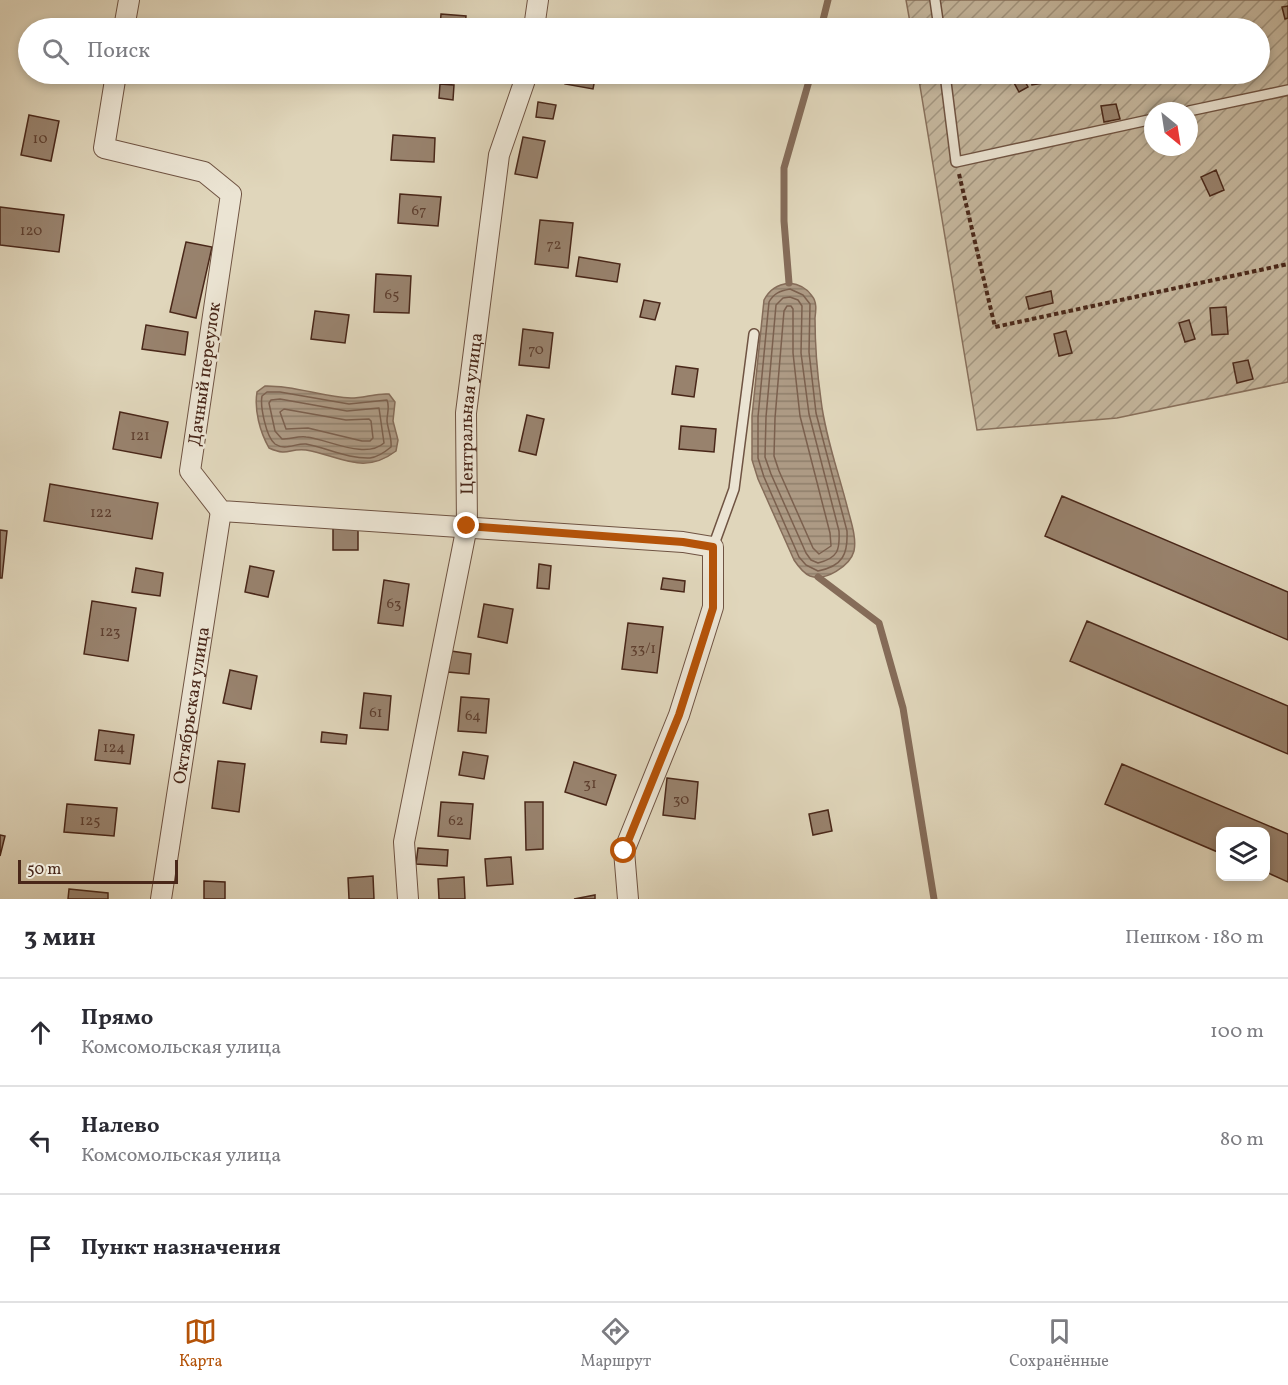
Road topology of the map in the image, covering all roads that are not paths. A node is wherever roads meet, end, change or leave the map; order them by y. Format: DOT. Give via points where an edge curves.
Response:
graph roads {
  1 [pos="129,0"];
  2 [pos="538,0"];
  3 [pos="935,0"];
  4 [pos="126,18"];
  5 [pos="535,18"];
  6 [pos="938,18"];
  7 [pos="114,84"];
  8 [pos="524,84"];
  9 [pos="946,84"];
  10 [pos="1288,90"];
  11 [pos="1198,109"];
  12 [pos="1144,121"];
  13 [pos="754,334"];
  14 [pos="221,511"];
  15 [pos="467,526"];
  16 [pos="713,547"];
  17 [pos="161,899"];
  18 [pos="408,899"];
  19 [pos="628,899"];
  1 -- 4 [label="street"];
  2 -- 5 [label="street"];
  3 -- 6 [label="lane"];
  7 -- 14 [label="street, Дачный переулок" via="104,148 204,172 231,194 190,471"];
  8 -- 15 [label="street, Центральная улица" via="499,155 466,413"];
  9 -- 12 [label="lane" via="956,162"];
  10 -- 11 [label="lane"];
  13 -- 16 [label="lane" via="734,489"];
  14 -- 15 [label="street"];
  14 -- 17 [label="street, Октябрьская улица"];
  15 -- 16 [label="street"];
  15 -- 18 [label="street, Центральная улица" via="405,842"];
  16 -- 19 [label="street" via="713,608 679,715 624,851"];
}
